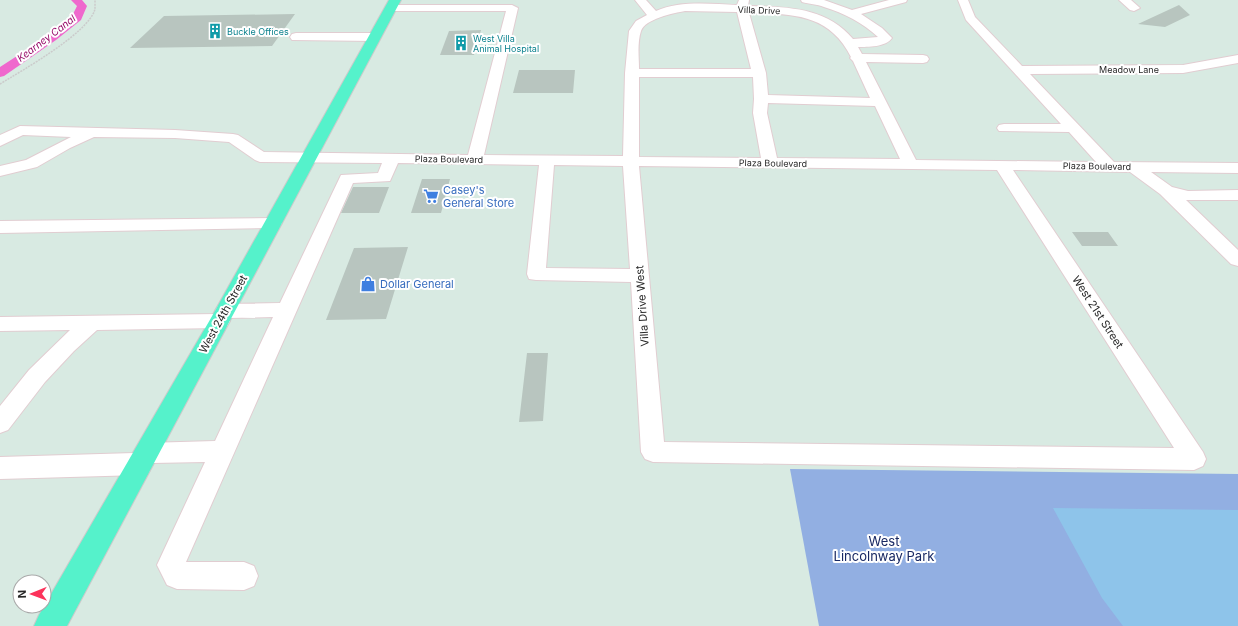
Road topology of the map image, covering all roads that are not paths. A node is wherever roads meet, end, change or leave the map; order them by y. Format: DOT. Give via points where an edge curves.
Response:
graph roads {
  1 [pos="640,0"];
  2 [pos="806,0"];
  3 [pos="902,0"];
  4 [pos="964,0"];
  5 [pos="1124,0"];
  6 [pos="393,4"];
  7 [pos="738,4"];
  8 [pos="1134,8"];
  9 [pos="850,14"];
  10 [pos="654,16"];
  11 [pos="296,37"];
  12 [pos="375,37"];
  13 [pos="850,43"];
  14 [pos="856,58"];
  15 [pos="923,59"];
  16 [pos="1238,59"];
  17 [pos="1019,70"];
  18 [pos="632,73"];
  19 [pos="759,73"];
  20 [pos="761,100"];
  21 [pos="879,102"];
  22 [pos="1004,128"];
  23 [pos="1074,128"];
  24 [pos="92,133"];
  25 [pos="0,141"];
  26 [pos="309,158"];
  27 [pos="392,159"];
  28 [pos="475,159"];
  29 [pos="547,160"];
  30 [pos="631,161"];
  31 [pos="770,163"];
  32 [pos="911,165"];
  33 [pos="1002,166"];
  34 [pos="1109,166"];
  35 [pos="1134,167"];
  36 [pos="1238,168"];
  37 [pos="0,171"];
  38 [pos="1166,191"];
  39 [pos="1238,195"];
  40 [pos="273,223"];
  41 [pos="0,227"];
  42 [pos="1238,260"];
  43 [pos="640,276"];
  44 [pos="286,310"];
  45 [pos="222,316"];
  46 [pos="92,323"];
  47 [pos="0,324"];
  48 [pos="0,423"];
  49 [pos="222,452"];
  50 [pos="653,452"];
  51 [pos="143,458"];
  52 [pos="0,468"];
  53 [pos="244,576"];
  54 [pos="50,626"];
  1 -- 10 [label="street"];
  2 -- 9 [label="street"];
  3 -- 9 [label="street"];
  4 -- 17 [label="street" via="970,18"];
  5 -- 8 [label="street"];
  6 -- 12 [label="main road, West 24th Street"];
  6 -- 28 [label="street" via="512,8"];
  7 -- 10 [label="street, Villa Drive" via="685,8 665,11"];
  7 -- 13 [label="street, Villa Drive" via="808,14 824,20 843,33"];
  7 -- 19 [label="street"];
  9 -- 13 [label="street" via="876,28 886,38 873,42"];
  10 -- 18 [label="street, Villa Drive" via="640,23 635,31"];
  11 -- 12 [label="street"];
  12 -- 26 [label="main road, West 24th Street"];
  13 -- 14 [label="street, Villa Drive"];
  14 -- 15 [label="street"];
  14 -- 21 [label="street, Villa Drive"];
  16 -- 17 [label="street, Meadow Lane" via="1182,69"];
  17 -- 23 [label="street"];
  18 -- 19 [label="street"];
  18 -- 30 [label="street, Villa Drive"];
  19 -- 20 [label="street"];
  20 -- 21 [label="street"];
  20 -- 31 [label="street" via="760,113"];
  21 -- 32 [label="street, Villa Drive"];
  22 -- 23 [label="street"];
  23 -- 34 [label="street"];
  24 -- 25 [label="street, Plaza Boulevard" via="20,130"];
  24 -- 26 [label="street, Plaza Boulevard" via="233,138 260,157"];
  24 -- 37 [label="street" via="31,164"];
  26 -- 27 [label="street, Plaza Boulevard"];
  26 -- 40 [label="main road, West 24th Street"];
  27 -- 28 [label="street, Plaza Boulevard"];
  27 -- 44 [label="street" via="384,178 347,178"];
  28 -- 29 [label="street, Plaza Boulevard"];
  29 -- 30 [label="street, Plaza Boulevard"];
  29 -- 43 [label="street" via="536,274"];
  30 -- 31 [label="street, Plaza Boulevard"];
  30 -- 43 [label="street, Villa Drive West"];
  31 -- 32 [label="street, Plaza Boulevard"];
  32 -- 33 [label="street, Plaza Boulevard"];
  33 -- 34 [label="street, Plaza Boulevard"];
  33 -- 50 [label="street, West 21st Street" via="1194,459"];
  34 -- 35 [label="street, Plaza Boulevard"];
  35 -- 36 [label="street, Plaza Boulevard"];
  35 -- 38 [label="street"];
  38 -- 39 [label="street" via="1188,196"];
  38 -- 42 [label="street"];
  40 -- 41 [label="street"];
  40 -- 45 [label="main road, West 24th Street"];
  43 -- 50 [label="street, Villa Drive West"];
  44 -- 45 [label="street"];
  44 -- 49 [label="street"];
  45 -- 46 [label="street"];
  45 -- 51 [label="main road, West 24th Street"];
  46 -- 47 [label="street"];
  46 -- 48 [label="street" via="37,376"];
  49 -- 51 [label="street"];
  49 -- 53 [label="street" via="171,565 177,575 183,576"];
  51 -- 52 [label="street"];
  51 -- 54 [label="main road, West 24th Street"];
}
